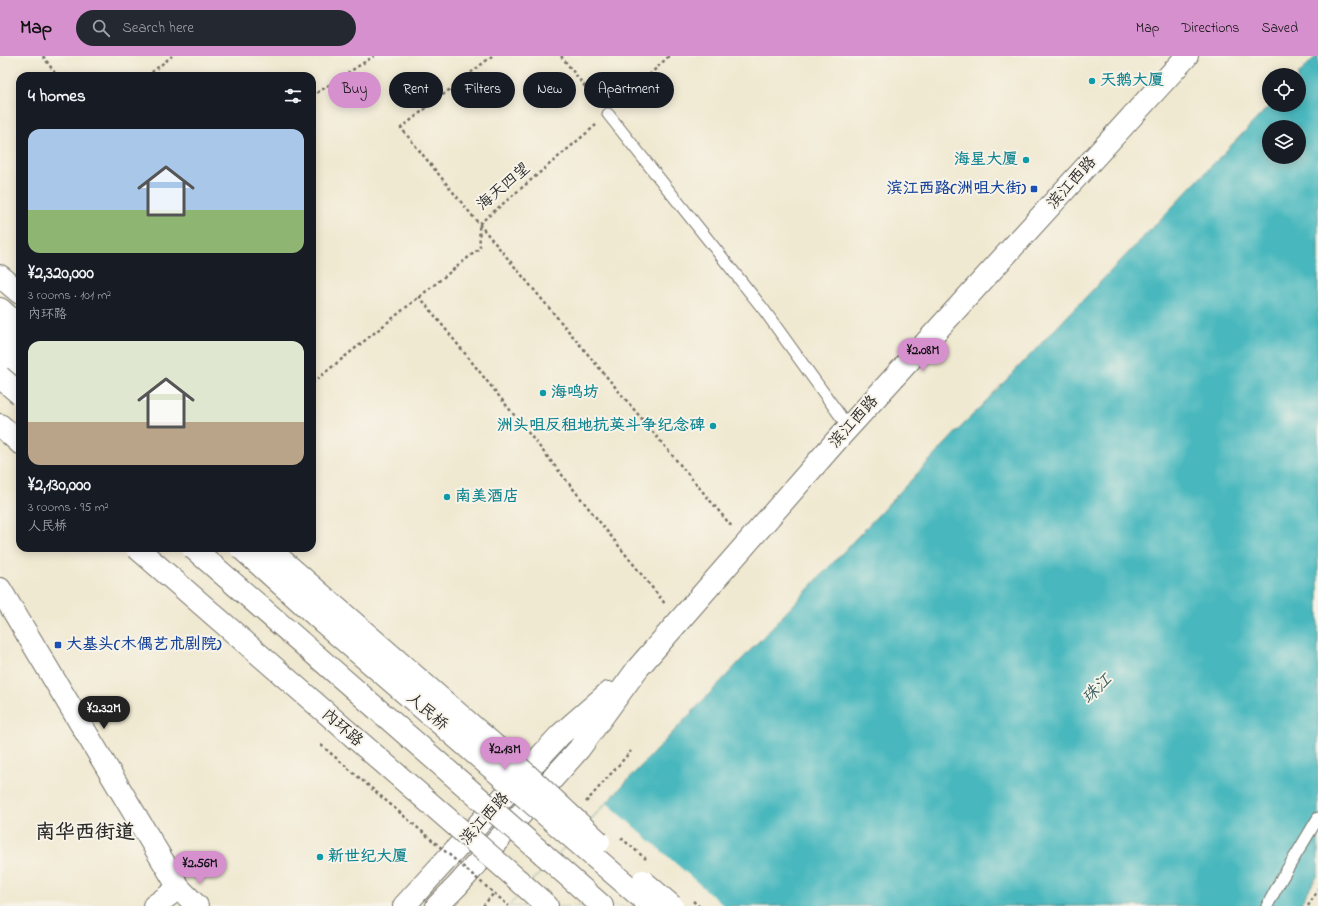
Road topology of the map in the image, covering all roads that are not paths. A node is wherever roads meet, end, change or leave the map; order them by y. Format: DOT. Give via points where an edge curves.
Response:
graph roads {
  1 [pos="1186,56"];
  2 [pos="608,114"];
  3 [pos="0,309"];
  4 [pos="16,324"];
  5 [pos="0,332"];
  6 [pos="16,347"];
  7 [pos="0,357"];
  8 [pos="16,371"];
  9 [pos="0,377"];
  10 [pos="16,391"];
  11 [pos="0,425"];
  12 [pos="849,428"];
  13 [pos="16,439"];
  14 [pos="142,552"];
  15 [pos="198,552"];
  16 [pos="246,552"];
  17 [pos="273,552"];
  18 [pos="0,589"];
  19 [pos="638,668"];
  20 [pos="1318,818"];
  21 [pos="178,897"];
  22 [pos="154,906"];
  23 [pos="198,906"];
  24 [pos="404,906"];
  25 [pos="436,906"];
  26 [pos="547,906"];
  27 [pos="602,906"];
  28 [pos="651,906"];
  29 [pos="672,906"];
  30 [pos="1267,906"];
  1 -- 12 [label="main road, 滨江西路"];
  2 -- 12 [label="lane" via="764,310"];
  3 -- 4 [label="main road"];
  5 -- 6 [label="main road"];
  7 -- 8 [label="main road"];
  9 -- 10 [label="main road, bridge"];
  11 -- 13 [label="main road"];
  12 -- 19 [label="main road, 滨江西路"];
  14 -- 26 [label="main road, 内环路, bridge"];
  15 -- 27 [label="main road, bridge"];
  16 -- 28 [label="main road, 人民桥, bridge"];
  17 -- 29 [label="main road, 人民桥, bridge" via="508,757 592,837"];
  18 -- 21 [label="main road"];
  19 -- 24 [label="main road, 滨江西路" via="560,735"];
  19 -- 25 [label="main road, 滨江西路" via="579,748"];
  20 -- 30 [label="lane"];
  21 -- 22 [label="main road"];
  21 -- 23 [label="main road"];
}
